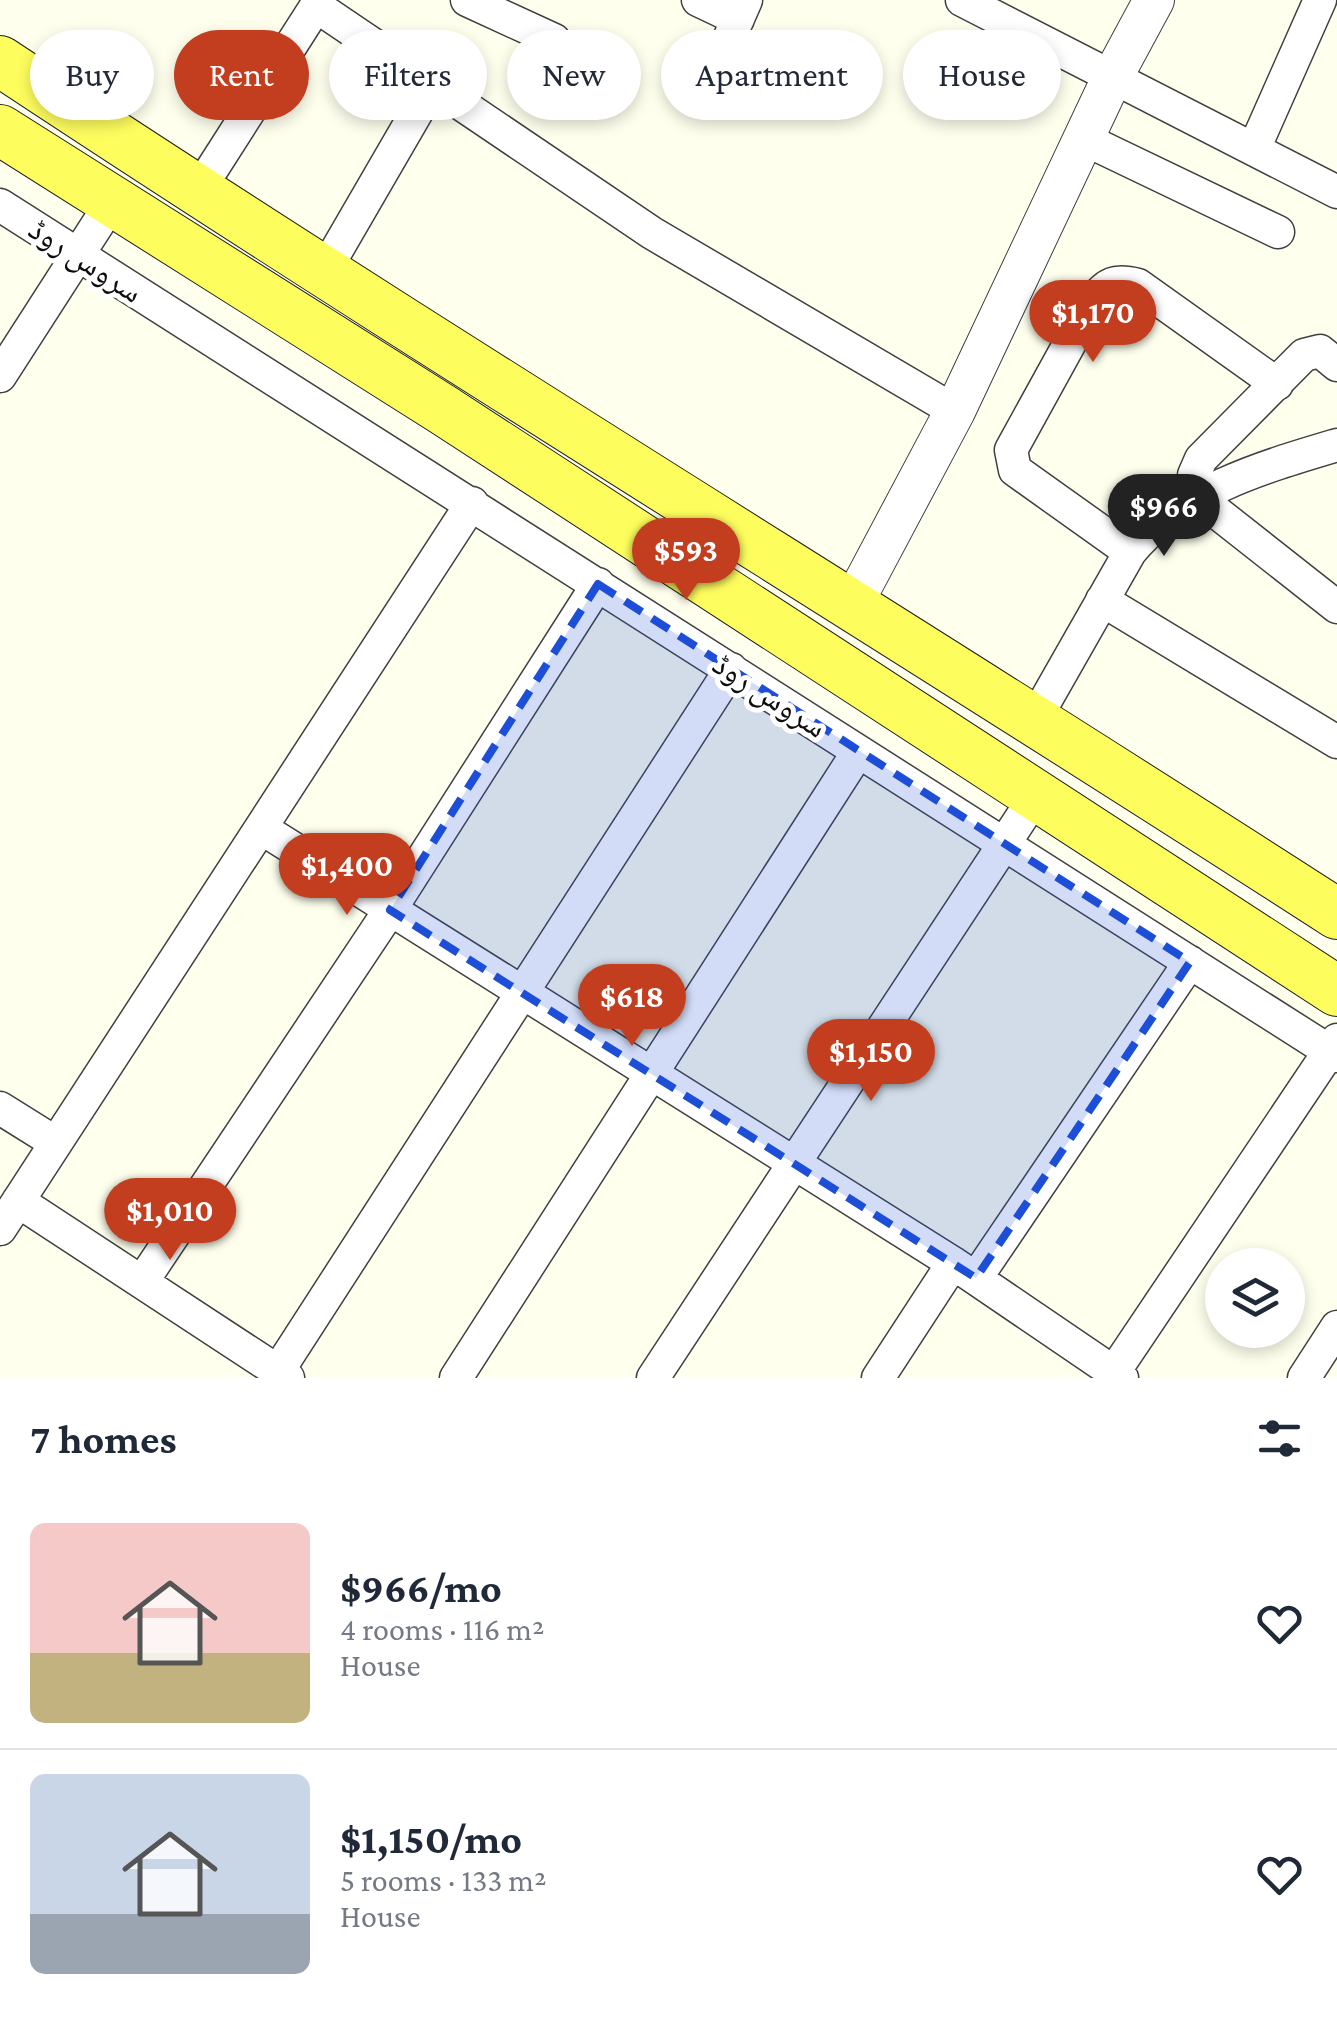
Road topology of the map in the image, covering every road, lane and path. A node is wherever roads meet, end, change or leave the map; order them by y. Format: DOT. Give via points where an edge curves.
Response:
graph roads {
  1 [pos="468,0"];
  2 [pos="698,0"];
  3 [pos="962,0"];
  4 [pos="1154,0"];
  5 [pos="1320,0"];
  6 [pos="318,3"];
  7 [pos="742,9"];
  8 [pos="356,30"];
  9 [pos="532,30"];
  10 [pos="0,61"];
  11 [pos="1113,76"];
  12 [pos="411,120"];
  13 [pos="485,120"];
  14 [pos="0,130"];
  15 [pos="1084,139"];
  16 [pos="1254,149"];
  17 [pos="198,191"];
  18 [pos="1337,192"];
  19 [pos="112,202"];
  20 [pos="0,205"];
  21 [pos="1278,232"];
  22 [pos="78,256"];
  23 [pos="324,272"];
  24 [pos="1337,365"];
  25 [pos="0,376"];
  26 [pos="1277,384"];
  27 [pos="955,411"];
  28 [pos="1330,454"];
  29 [pos="1196,496"];
  30 [pos="472,503"];
  31 [pos="1130,552"];
  32 [pos="598,584"];
  33 [pos="1102,600"];
  34 [pos="853,602"];
  35 [pos="1337,607"];
  36 [pos="731,669"];
  37 [pos="1035,719"];
  38 [pos="1337,742"];
  39 [pos="858,752"];
  40 [pos="1036,797"];
  41 [pos="260,828"];
  42 [pos="1005,846"];
  43 [pos="390,910"];
  44 [pos="1337,914"];
  45 [pos="1190,962"];
  46 [pos="1337,991"];
  47 [pos="521,992"];
  48 [pos="1335,1049"];
  49 [pos="652,1075"];
  50 [pos="0,1108"];
  51 [pos="56,1143"];
  52 [pos="793,1164"];
  53 [pos="18,1201"];
  54 [pos="0,1229"];
  55 [pos="964,1271"];
  56 [pos="142,1282"];
  57 [pos="1337,1327"];
  58 [pos="1099,1371"];
  59 [pos="283,1375"];
  60 [pos="456,1378"];
  61 [pos="654,1378"];
  62 [pos="878,1378"];
  63 [pos="1304,1378"];
  1 -- 9 [label="street"];
  2 -- 7 [label="street"];
  3 -- 11 [label="street"];
  4 -- 11 [label="street"];
  5 -- 16 [label="street"];
  6 -- 8 [label="street"];
  6 -- 17 [label="street"];
  10 -- 17 [label="main road"];
  11 -- 15 [label="street"];
  11 -- 16 [label="street"];
  12 -- 23 [label="street"];
  13 -- 27 [label="street" via="652,233"];
  14 -- 19 [label="main road"];
  15 -- 21 [label="street"];
  15 -- 27 [label="street"];
  16 -- 18 [label="street"];
  17 -- 23 [label="main road"];
  19 -- 22 [label="street"];
  19 -- 40 [label="main road"];
  20 -- 22 [label="street, سروس روڈ"];
  22 -- 25 [label="street"];
  22 -- 30 [label="street, سروس روڈ"];
  23 -- 34 [label="main road"];
  24 -- 26 [label="street" via="1313,349"];
  26 -- 29 [label="street" via="1200,459"];
  26 -- 31 [label="street" via="1138,285 1107,284 1092,301 1011,461"];
  27 -- 34 [label="street"];
  28 -- 29 [label="street"];
  29 -- 31 [label="street" via="1148,530"];
  29 -- 35 [label="street"];
  30 -- 32 [label="street, سروس روڈ"];
  30 -- 41 [label="street"];
  31 -- 33 [label="street"];
  32 -- 36 [label="street, سروس روڈ"];
  32 -- 43 [label="street"];
  33 -- 37 [label="street"];
  33 -- 38 [label="street"];
  34 -- 37 [label="main road"];
  36 -- 39 [label="street, سروس روڈ"];
  36 -- 47 [label="street"];
  37 -- 44 [label="main road"];
  39 -- 42 [label="street, سروس روڈ"];
  39 -- 49 [label="street"];
  40 -- 42 [label="street"];
  40 -- 46 [label="main road"];
  41 -- 43 [label="street"];
  41 -- 51 [label="street"];
  42 -- 45 [label="street, سروس روڈ"];
  42 -- 52 [label="street"];
  43 -- 47 [label="street"];
  43 -- 56 [label="street"];
  45 -- 48 [label="street, سروس روڈ"];
  45 -- 55 [label="street"];
  47 -- 49 [label="street"];
  47 -- 59 [label="street"];
  48 -- 58 [label="street"];
  49 -- 52 [label="street"];
  49 -- 60 [label="street"];
  50 -- 51 [label="street"];
  51 -- 53 [label="street"];
  52 -- 55 [label="street"];
  52 -- 61 [label="street"];
  53 -- 54 [label="street"];
  53 -- 56 [label="street"];
  55 -- 58 [label="street"];
  55 -- 62 [label="street"];
  56 -- 59 [label="street"];
  57 -- 63 [label="street"];
}
